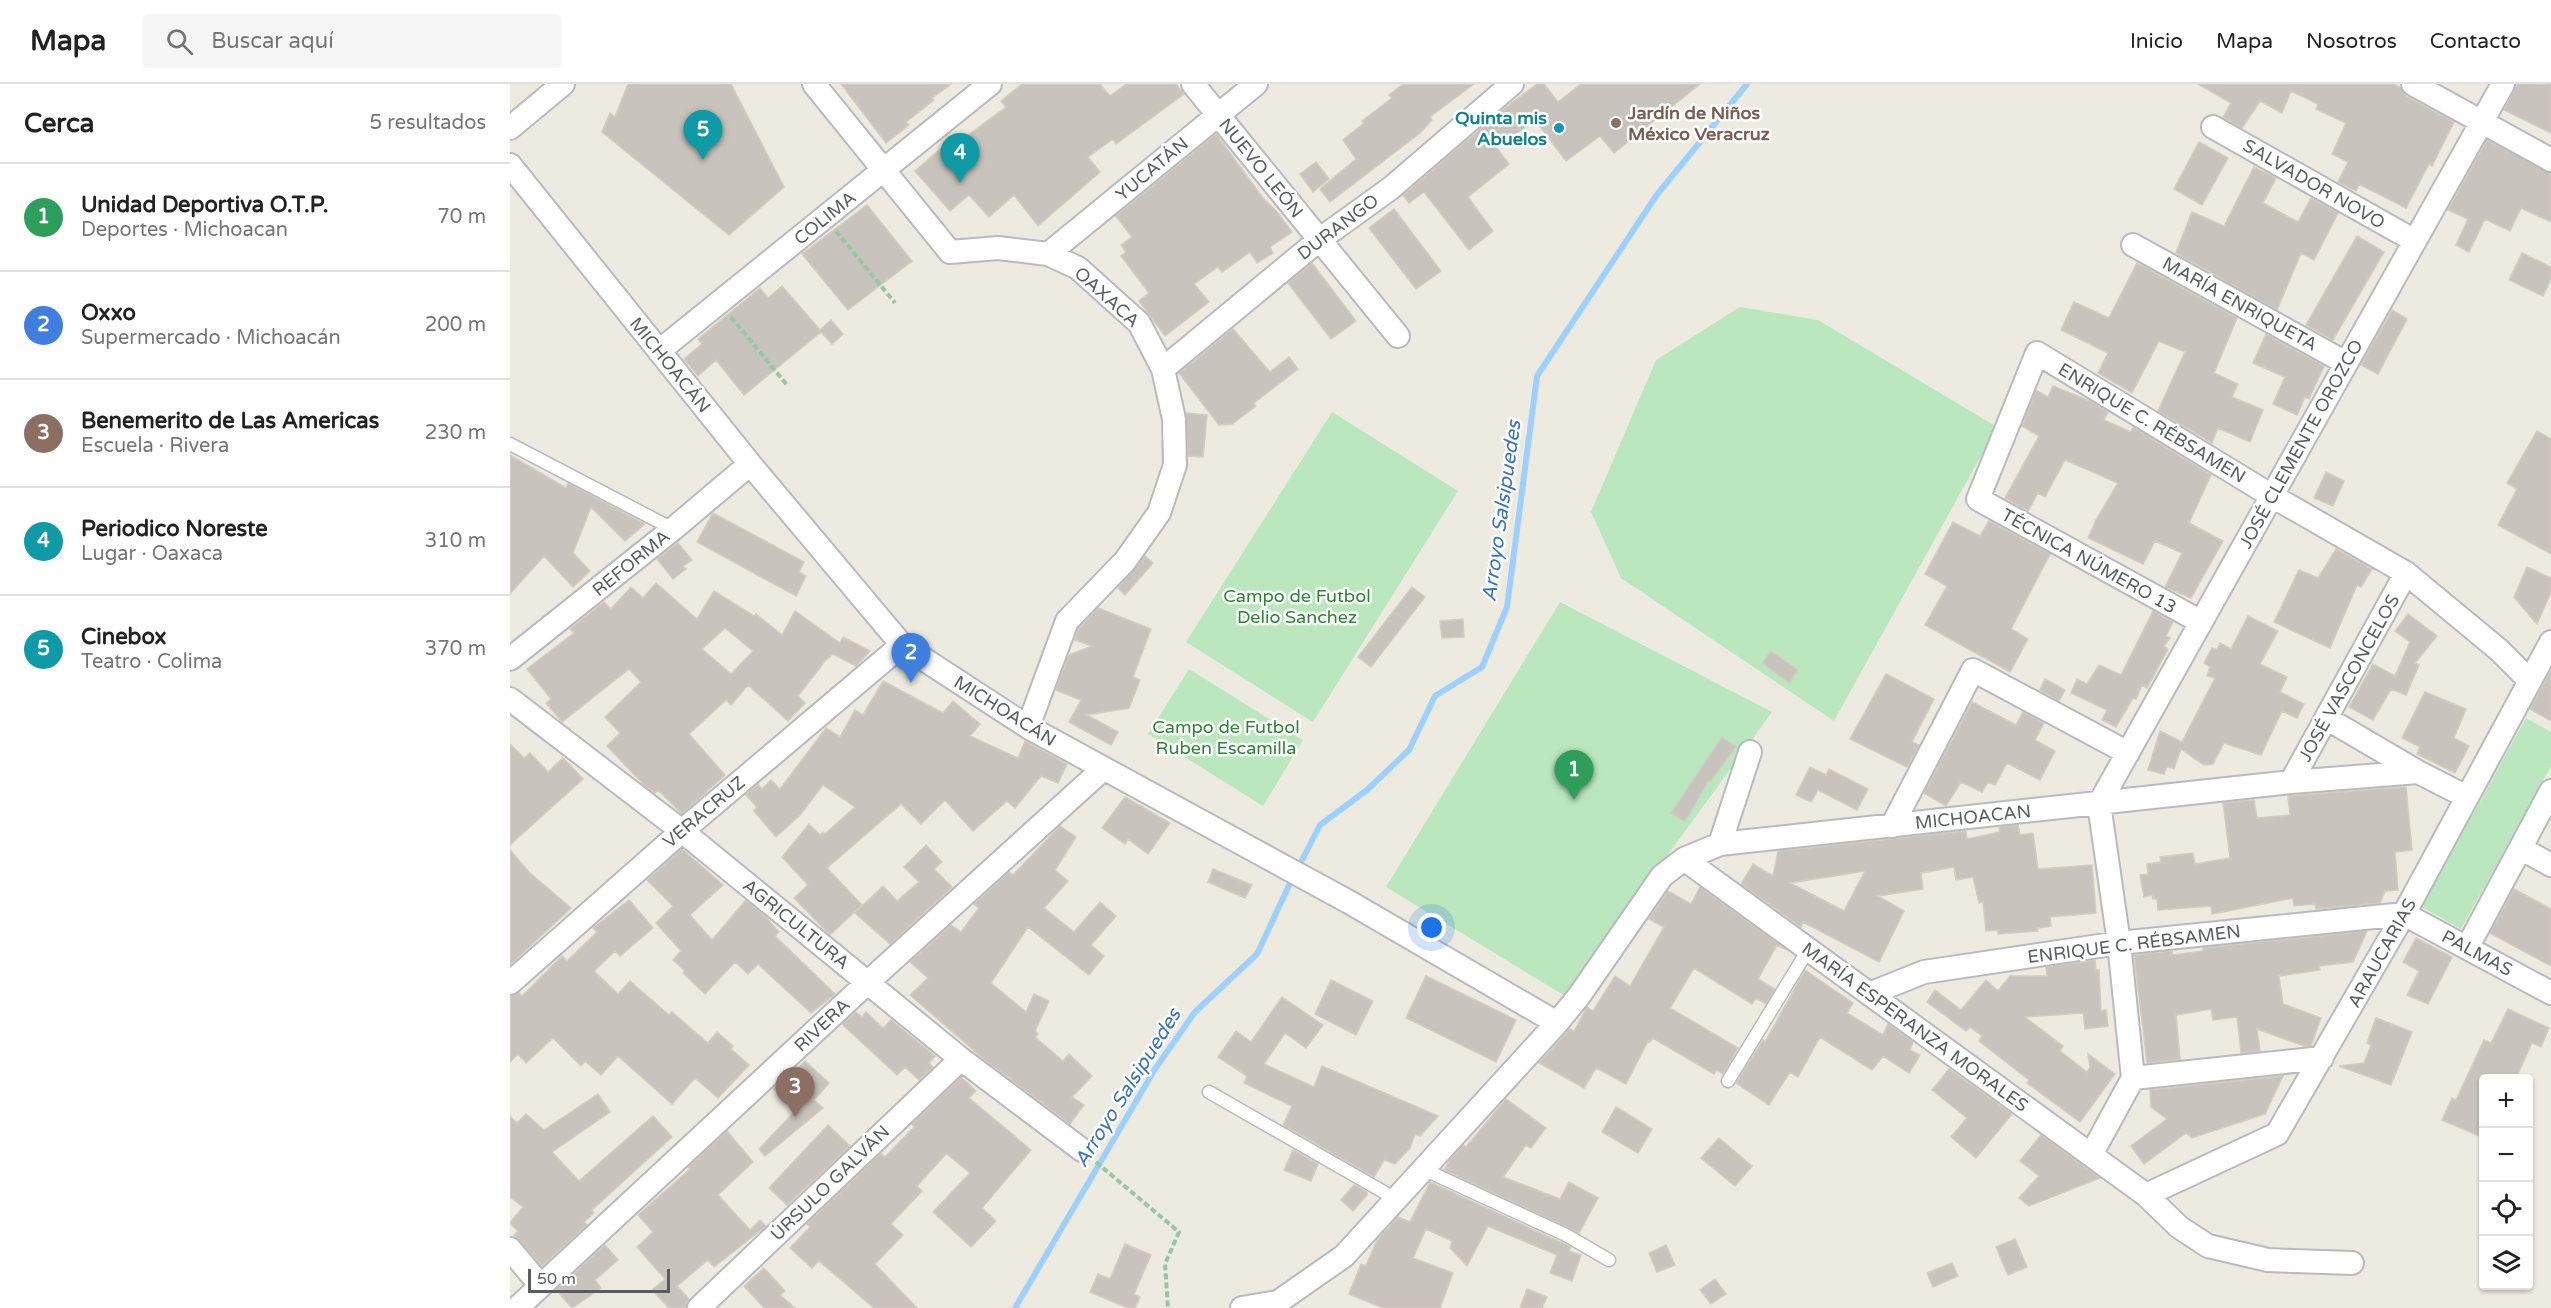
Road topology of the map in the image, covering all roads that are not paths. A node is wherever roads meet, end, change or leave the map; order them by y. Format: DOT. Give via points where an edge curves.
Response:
graph roads {
  1 [pos="563,84"];
  2 [pos="814,84"];
  3 [pos="990,84"];
  4 [pos="1193,84"];
  5 [pos="1256,84"];
  6 [pos="1512,84"];
  7 [pos="2413,84"];
  8 [pos="2503,84"];
  9 [pos="1217,114"];
  10 [pos="2482,122"];
  11 [pos="2213,127"];
  12 [pos="510,128"];
  13 [pos="2551,160"];
  14 [pos="510,165"];
  15 [pos="883,170"];
  16 [pos="1319,240"];
  17 [pos="2415,241"];
  18 [pos="2133,245"];
  19 [pos="1048,254"];
  20 [pos="1398,336"];
  21 [pos="659,351"];
  22 [pos="2346,363"];
  23 [pos="1163,369"];
  24 [pos="510,444"];
  25 [pos="750,464"];
  26 [pos="2272,496"];
  27 [pos="1978,500"];
  28 [pos="673,529"];
  29 [pos="2406,573"];
  30 [pos="2201,622"];
  31 [pos="2551,642"];
  32 [pos="902,645"];
  33 [pos="510,659"];
  34 [pos="2530,681"];
  35 [pos="510,699"];
  36 [pos="2326,718"];
  37 [pos="1028,727"];
  38 [pos="1750,752"];
  39 [pos="2128,753"];
  40 [pos="1103,769"];
  41 [pos="2418,772"];
  42 [pos="2291,782"];
  43 [pos="2551,791"];
  44 [pos="2467,797"];
  45 [pos="2099,804"];
  46 [pos="1892,826"];
  47 [pos="682,831"];
  48 [pos="1720,844"];
  49 [pos="2522,849"];
  50 [pos="1684,859"];
  51 [pos="2551,865"];
  52 [pos="2404,914"];
  53 [pos="2119,943"];
  54 [pos="2467,948"];
  55 [pos="1808,950"];
  56 [pos="510,983"];
  57 [pos="867,983"];
  58 [pos="2551,993"];
  59 [pos="1869,994"];
  60 [pos="1557,1023"];
  61 [pos="2322,1058"];
  62 [pos="961,1059"];
  63 [pos="2133,1078"];
  64 [pos="1728,1081"];
  65 [pos="1209,1092"];
  66 [pos="1082,1150"];
  67 [pos="2091,1155"];
  68 [pos="1425,1170"];
  69 [pos="2146,1195"];
  70 [pos="1396,1199"];
  71 [pos="510,1249"];
  72 [pos="1609,1260"];
  73 [pos="2352,1263"];
  74 [pos="540,1285"];
  75 [pos="1277,1305"];
  76 [pos="517,1308"];
  77 [pos="699,1308"];
  78 [pos="1242,1308"];
  1 -- 12 [label="street"];
  2 -- 15 [label="street, OAXACA"];
  3 -- 15 [label="street, COLIMA"];
  4 -- 9 [label="street, NUEVO LEÓN"];
  5 -- 9 [label="street, YUCATÁN"];
  6 -- 16 [label="street, DURANGO" via="1391,188"];
  7 -- 10 [label="street"];
  8 -- 10 [label="street, JOSÉ CLEMENTE OROZCO"];
  9 -- 16 [label="street, NUEVO LEÓN"];
  9 -- 19 [label="street, YUCATÁN"];
  10 -- 13 [label="street"];
  10 -- 17 [label="street, JOSÉ CLEMENTE OROZCO"];
  11 -- 17 [label="street, SALVADOR NOVO"];
  14 -- 21 [label="street, MICHOACÁN"];
  15 -- 19 [label="street, OAXACA" via="950,252 998,248"];
  15 -- 21 [label="street, COLIMA"];
  16 -- 20 [label="street, NUEVO LEÓN"];
  16 -- 23 [label="street, DURANGO"];
  17 -- 22 [label="street, JOSÉ CLEMENTE OROZCO"];
  18 -- 22 [label="street, MARÍA ENRIQUETA"];
  19 -- 23 [label="street, OAXACA" via="1078,268 1139,323"];
  21 -- 25 [label="street, MICHOACÁN"];
  22 -- 26 [label="street, JOSÉ CLEMENTE OROZCO"];
  23 -- 37 [label="street, OAXACA" via="1174,419 1175,465 1160,513 1125,561 1067,621"];
  24 -- 28 [label="lane"];
  25 -- 28 [label="street, REFORMA"];
  25 -- 32 [label="street, MICHOACÁN"];
  26 -- 27 [label="street, ENRIQUE C. RÉBSAMEN" via="2037,353"];
  26 -- 29 [label="street, ENRIQUE C. RÉBSAMEN"];
  26 -- 30 [label="street, JOSÉ CLEMENTE OROZCO"];
  27 -- 30 [label="street, TÉCNICA NÚMERO 13"];
  28 -- 33 [label="street, REFORMA"];
  29 -- 34 [label="street, ENRIQUE C. RÉBSAMEN" via="2499,650"];
  29 -- 36 [label="street, JOSÉ VASCONCELOS"];
  30 -- 39 [label="street, JOSÉ CLEMENTE OROZCO"];
  31 -- 34 [label="street, ARAUCARIAS"];
  32 -- 37 [label="street, MICHOACÁN"];
  32 -- 47 [label="street, VERACRUZ"];
  34 -- 44 [label="street, ARAUCARIAS"];
  35 -- 47 [label="street, AGRICULTURA"];
  36 -- 41 [label="street"];
  36 -- 42 [label="street, JOSÉ VASCONCELOS"];
  37 -- 40 [label="street, MICHOACÁN"];
  38 -- 48 [label="street"];
  39 -- 45 [label="street, JOSÉ CLEMENTE OROZCO"];
  39 -- 46 [label="street" via="1973,670"];
  40 -- 57 [label="street, RIVERA"];
  40 -- 60 [label="street, MICHOACÁN" via="1349,902"];
  41 -- 42 [label="street, MICHOACAN"];
  41 -- 44 [label="street"];
  42 -- 45 [label="street, MICHOACAN"];
  43 -- 49 [label="street"];
  44 -- 52 [label="street, ARAUCARIAS"];
  45 -- 46 [label="street, MICHOACAN"];
  45 -- 53 [label="street"];
  46 -- 48 [label="street, MICHOACAN"];
  47 -- 56 [label="street, VERACRUZ"];
  47 -- 57 [label="street, AGRICULTURA"];
  48 -- 50 [label="street, MICHOACAN"];
  49 -- 51 [label="street"];
  49 -- 54 [label="street"];
  50 -- 55 [label="street, MARÍA ESPERANZA MORALES"];
  50 -- 60 [label="street, MICHOACAN" via="1662,876"];
  52 -- 53 [label="street, ENRIQUE C. RÉBSAMEN"];
  52 -- 54 [label="street, PALMAS"];
  52 -- 61 [label="street, ARAUCARIAS"];
  53 -- 59 [label="street, ENRIQUE C. RÉBSAMEN" via="1924,972"];
  53 -- 63 [label="street"];
  54 -- 58 [label="street, PALMAS"];
  55 -- 59 [label="street, MARÍA ESPERANZA MORALES"];
  55 -- 64 [label="lane"];
  57 -- 62 [label="street, AGRICULTURA"];
  57 -- 74 [label="street, RIVERA"];
  59 -- 67 [label="street, MARÍA ESPERANZA MORALES"];
  60 -- 68 [label="street, MICHOACAN"];
  61 -- 63 [label="street"];
  61 -- 69 [label="street, ARAUCARIAS" via="2277,1134"];
  62 -- 66 [label="street, AGRICULTURA"];
  62 -- 77 [label="street, ÚRSULO GALVÁN"];
  63 -- 67 [label="street"];
  65 -- 70 [label="lane"];
  67 -- 69 [label="street, MARÍA ESPERANZA MORALES"];
  68 -- 70 [label="street, MICHOACAN"];
  68 -- 72 [label="lane" via="1566,1235"];
  69 -- 73 [label="street, MARÍA ESPERANZA MORALES" via="2179,1227 2208,1246 2268,1260"];
  70 -- 75 [label="street, MICHOACAN" via="1344,1256"];
  71 -- 74 [label="street"];
  74 -- 76 [label="street, RIVERA"];
  75 -- 78 [label="street"];
}
